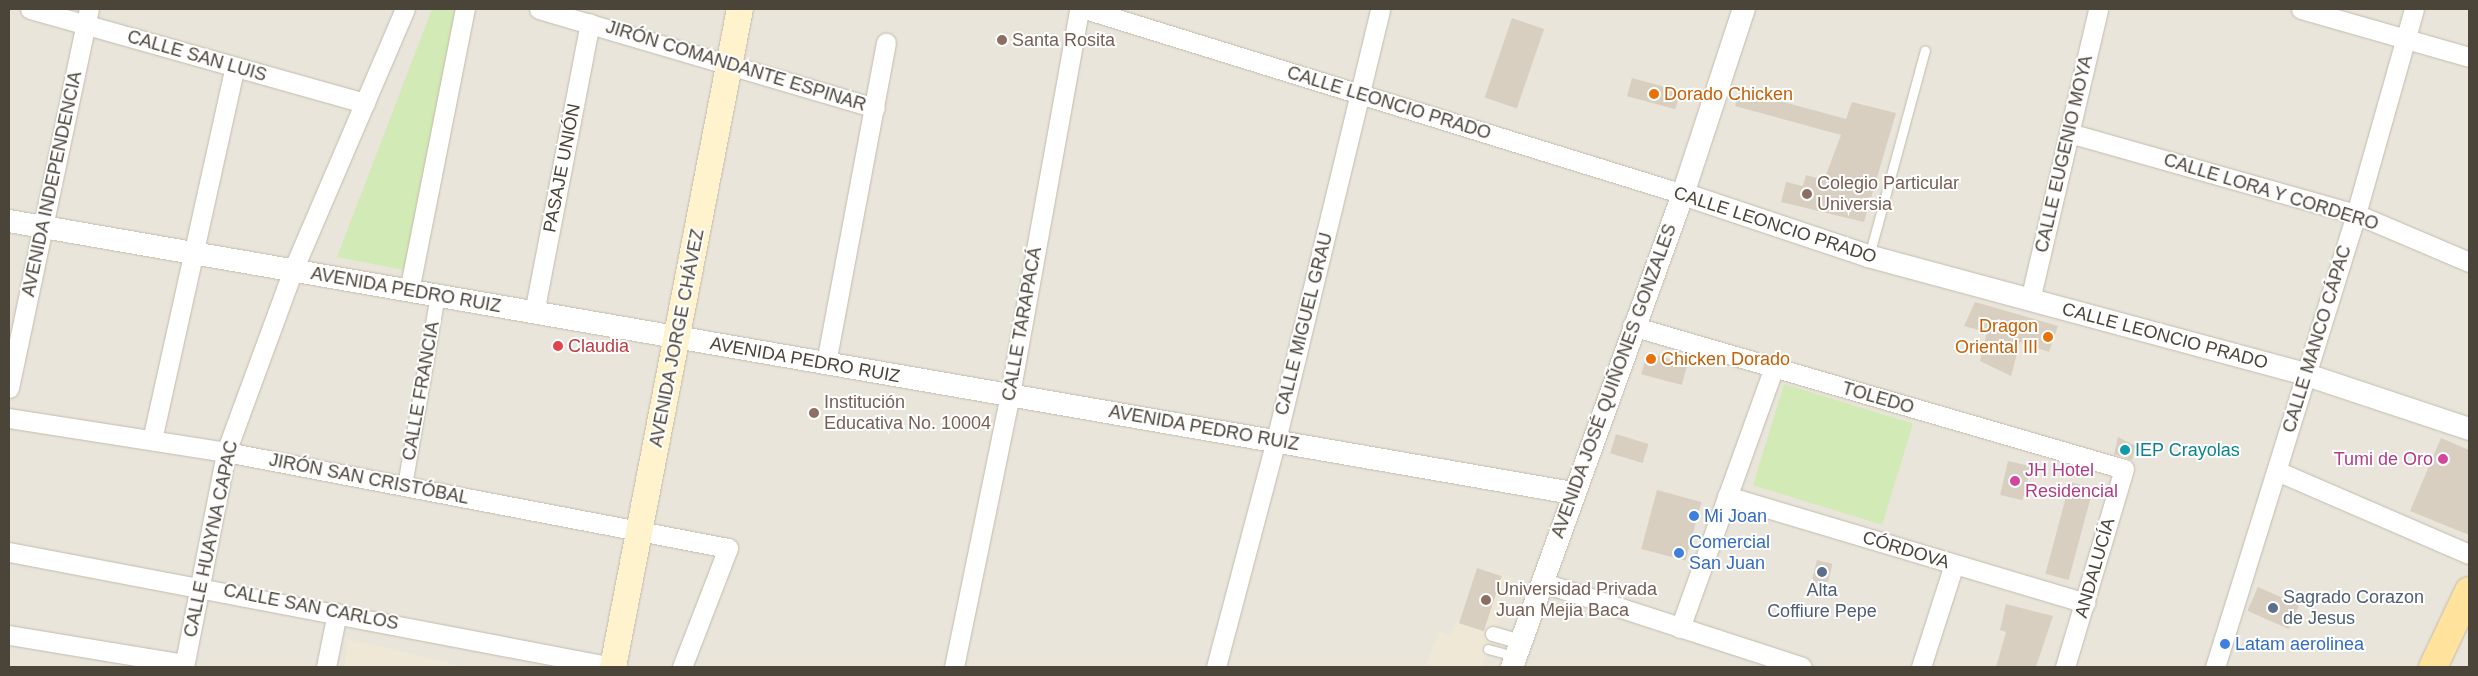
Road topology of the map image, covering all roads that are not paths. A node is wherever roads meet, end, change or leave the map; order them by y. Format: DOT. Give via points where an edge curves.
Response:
graph roads {
  1 [pos="30,9"];
  2 [pos="405,9"];
  3 [pos="465,9"];
  4 [pos="539,9"];
  5 [pos="740,9"];
  6 [pos="1079,9"];
  7 [pos="1085,9"];
  8 [pos="1380,9"];
  9 [pos="1744,9"];
  10 [pos="2098,9"];
  11 [pos="2302,9"];
  12 [pos="2414,9"];
  13 [pos="87,17"];
  14 [pos="590,23"];
  15 [pos="2405,37"];
  16 [pos="886,43"];
  17 [pos="1925,50"];
  18 [pos="2469,57"];
  19 [pos="730,64"];
  20 [pos="235,66"];
  21 [pos="1360,94"];
  22 [pos="364,103"];
  23 [pos="874,108"];
  24 [pos="2069,133"];
  25 [pos="1683,194"];
  26 [pos="2356,214"];
  27 [pos="9,221"];
  28 [pos="43,227"];
  29 [pos="192,253"];
  30 [pos="1868,256"];
  31 [pos="2469,262"];
  32 [pos="293,270"];
  33 [pos="409,291"];
  34 [pos="438,296"];
  35 [pos="2030,300"];
  36 [pos="534,313"];
  37 [pos="1632,326"];
  38 [pos="677,338"];
  39 [pos="13,348"];
  40 [pos="826,363"];
  41 [pos="1774,367"];
  42 [pos="2304,374"];
  43 [pos="9,388"];
  44 [pos="1010,394"];
  45 [pos="9,418"];
  46 [pos="2469,429"];
  47 [pos="152,440"];
  48 [pos="1276,440"];
  49 [pos="226,452"];
  50 [pos="2124,469"];
  51 [pos="2277,470"];
  52 [pos="404,486"];
  53 [pos="1572,492"];
  54 [pos="1727,496"];
  55 [pos="640,530"];
  56 [pos="9,552"];
  57 [pos="2469,554"];
  58 [pos="1954,564"];
  59 [pos="1541,582"];
  60 [pos="199,586"];
  61 [pos="2469,591"];
  62 [pos="2085,603"];
  63 [pos="337,612"];
  64 [pos="1680,628"];
  65 [pos="1493,634"];
  66 [pos="9,635"];
  67 [pos="1488,649"];
  68 [pos="1516,655"];
  69 [pos="184,665"];
  70 [pos="326,667"];
  71 [pos="613,667"];
  72 [pos="682,667"];
  73 [pos="954,667"];
  74 [pos="1216,667"];
  75 [pos="1802,667"];
  76 [pos="1921,667"];
  77 [pos="2065,667"];
  78 [pos="2215,667"];
  79 [pos="2433,667"];
  1 -- 13 [label="street, CALLE SAN LUIS"];
  2 -- 22 [label="street, CALLE HUAYNA CAPAC"];
  3 -- 33 [label="street"];
  4 -- 14 [label="street, JIRÓN COMANDANTE ESPINAR"];
  5 -- 19 [label="main road, AVENIDA JORGE CHÁVEZ"];
  6 -- 44 [label="street, CALLE TARAPACÁ"];
  7 -- 21 [label="street, CALLE LEONCIO PRADO"];
  8 -- 21 [label="street, CALLE MIGUEL GRAU"];
  9 -- 25 [label="street, AVENIDA JOSÉ QUIÑONES GONZALES"];
  10 -- 24 [label="street, CALLE EUGENIO MOYA"];
  11 -- 15 [label="street"];
  12 -- 15 [label="street, CALLE MANCO CÁPAC"];
  13 -- 20 [label="street, CALLE SAN LUIS"];
  13 -- 28 [label="street, AVENIDA INDEPENDENCIA"];
  14 -- 19 [label="street, JIRÓN COMANDANTE ESPINAR"];
  14 -- 36 [label="street, PASAJE UNIÓN"];
  15 -- 18 [label="street"];
  15 -- 26 [label="street, CALLE MANCO CÁPAC"];
  16 -- 23 [label="street"];
  17 -- 30 [label="lane"];
  19 -- 23 [label="street, JIRÓN COMANDANTE ESPINAR"];
  19 -- 38 [label="main road, AVENIDA JORGE CHÁVEZ"];
  20 -- 22 [label="street, CALLE SAN LUIS"];
  20 -- 29 [label="street"];
  21 -- 25 [label="street, CALLE LEONCIO PRADO"];
  21 -- 48 [label="street, CALLE MIGUEL GRAU"];
  22 -- 32 [label="street, CALLE HUAYNA CAPAC"];
  23 -- 40 [label="street"];
  24 -- 26 [label="street, CALLE LORA Y CORDERO"];
  24 -- 35 [label="street, CALLE EUGENIO MOYA"];
  25 -- 30 [label="street, CALLE LEONCIO PRADO"];
  25 -- 37 [label="street, AVENIDA JOSÉ QUIÑONES GONZALES"];
  26 -- 31 [label="street, CALLE LORA Y CORDERO"];
  26 -- 42 [label="street, CALLE MANCO CÁPAC"];
  27 -- 28 [label="street, AVENIDA PEDRO RUIZ"];
  28 -- 29 [label="street, AVENIDA PEDRO RUIZ"];
  28 -- 39 [label="street, AVENIDA INDEPENDENCIA"];
  29 -- 32 [label="street, AVENIDA PEDRO RUIZ"];
  29 -- 47 [label="street"];
  30 -- 35 [label="street, CALLE LEONCIO PRADO"];
  32 -- 33 [label="street, AVENIDA PEDRO RUIZ"];
  32 -- 49 [label="street, CALLE HUAYNA CAPAC"];
  33 -- 34 [label="street, AVENIDA PEDRO RUIZ"];
  34 -- 36 [label="street, AVENIDA PEDRO RUIZ"];
  34 -- 52 [label="street, CALLE FRANCIA"];
  35 -- 42 [label="street, CALLE LEONCIO PRADO"];
  36 -- 38 [label="street, AVENIDA PEDRO RUIZ"];
  37 -- 41 [label="street, TOLEDO"];
  37 -- 53 [label="street, AVENIDA JOSÉ QUIÑONES GONZALES"];
  38 -- 40 [label="street, AVENIDA PEDRO RUIZ"];
  38 -- 55 [label="main road, AVENIDA JORGE CHÁVEZ"];
  39 -- 43 [label="street, AVENIDA INDEPENDENCIA"];
  40 -- 44 [label="street, AVENIDA PEDRO RUIZ"];
  41 -- 50 [label="street, TOLEDO"];
  41 -- 54 [label="street"];
  42 -- 46 [label="street, CALLE LEONCIO PRADO"];
  42 -- 51 [label="street, CALLE MANCO CÁPAC"];
  44 -- 48 [label="street, AVENIDA PEDRO RUIZ"];
  44 -- 73 [label="street, CALLE TARAPACÁ"];
  45 -- 47 [label="street, JIRÓN SAN CRISTÓBAL"];
  47 -- 49 [label="street, JIRÓN SAN CRISTÓBAL"];
  48 -- 53 [label="street, AVENIDA PEDRO RUIZ"];
  48 -- 74 [label="street, CALLE MIGUEL GRAU"];
  49 -- 52 [label="street, JIRÓN SAN CRISTÓBAL"];
  49 -- 60 [label="street, CALLE HUAYNA CAPAC"];
  50 -- 62 [label="street, ANDALUCÍA"];
  51 -- 57 [label="street"];
  51 -- 78 [label="street, CALLE MANCO CÁPAC"];
  52 -- 55 [label="street, JIRÓN SAN CRISTÓBAL"];
  53 -- 59 [label="street, AVENIDA JOSÉ QUIÑONES GONZALES"];
  54 -- 58 [label="street, CÓRDOVA"];
  54 -- 64 [label="street"];
  55 -- 71 [label="main road, AVENIDA JORGE CHÁVEZ"];
  55 -- 72 [label="street, JIRÓN SAN CRISTÓBAL" via="728,548"];
  56 -- 60 [label="street, CALLE SAN CARLOS"];
  58 -- 62 [label="street, CÓRDOVA"];
  58 -- 76 [label="street"];
  59 -- 64 [label="street"];
  59 -- 68 [label="street, AVENIDA JOSÉ QUIÑONES GONZALES"];
  60 -- 63 [label="street, CALLE SAN CARLOS"];
  60 -- 69 [label="street, CALLE HUAYNA CAPAC"];
  61 -- 79 [label="main road"];
  62 -- 77 [label="street, ANDALUCÍA"];
  63 -- 70 [label="street"];
  63 -- 71 [label="street, CALLE SAN CARLOS"];
  64 -- 75 [label="street"];
  65 -- 68 [label="street"];
  66 -- 69 [label="street"];
  67 -- 68 [label="lane"];
}
